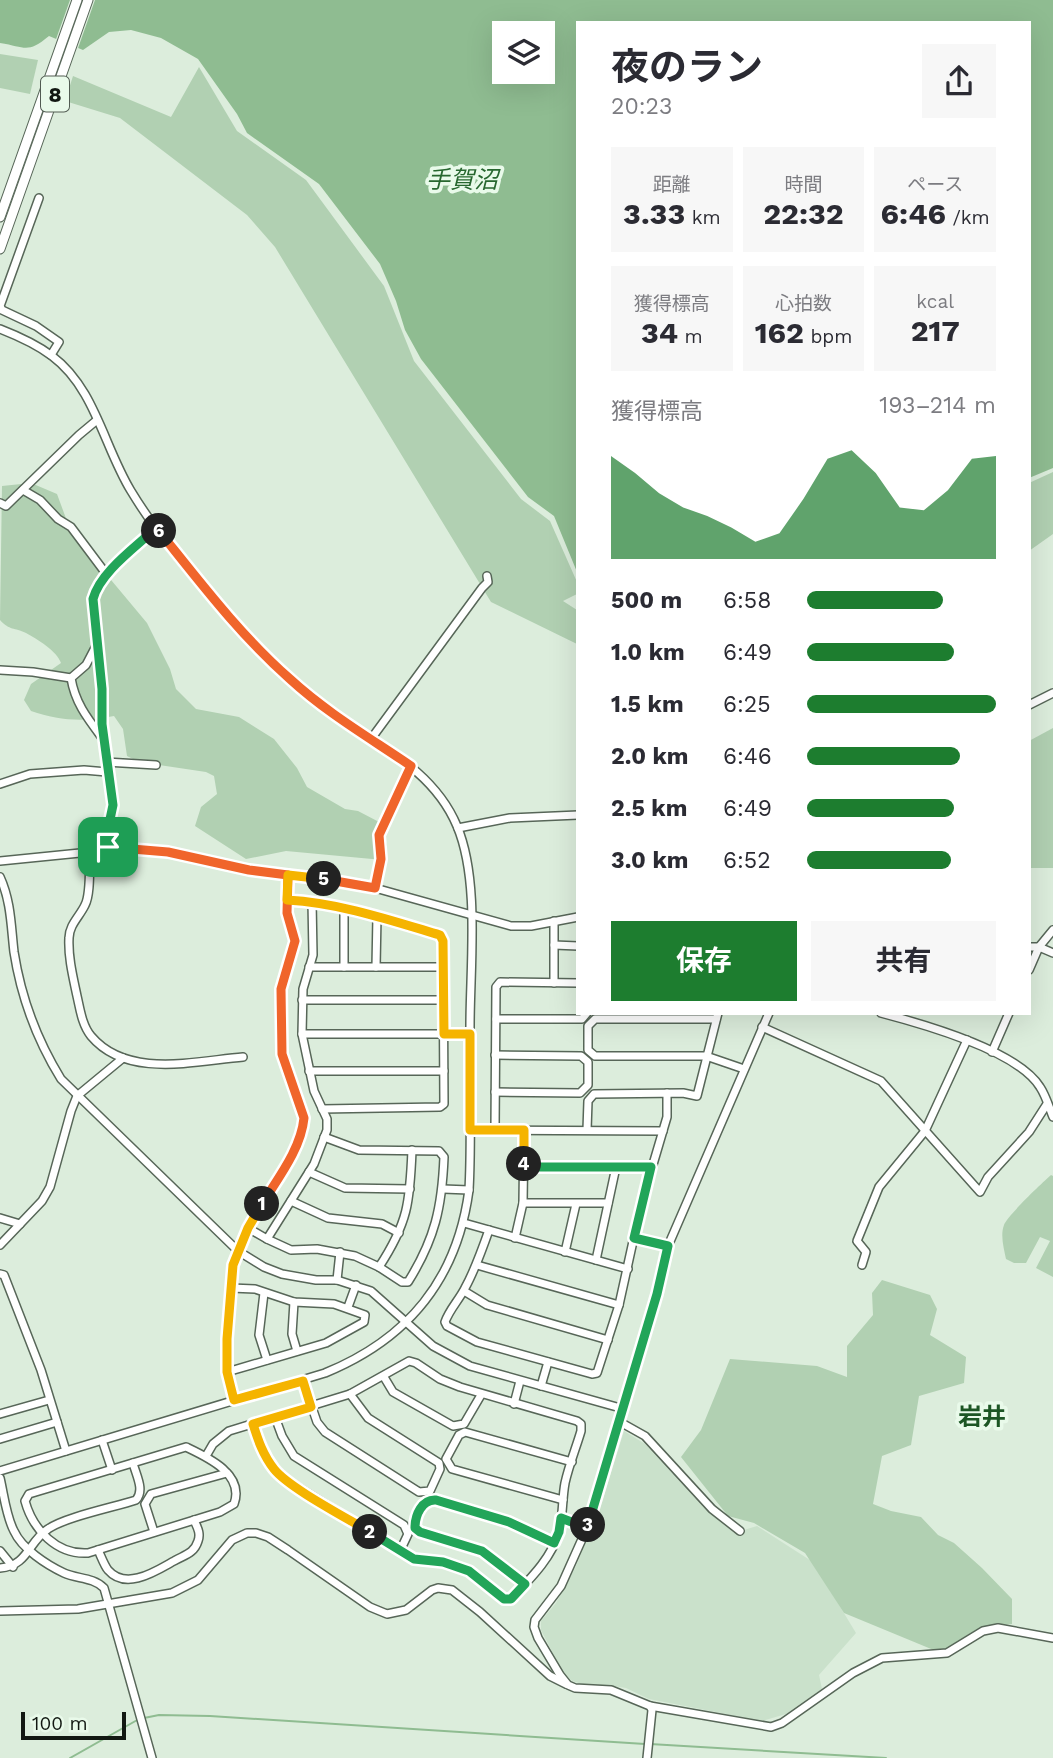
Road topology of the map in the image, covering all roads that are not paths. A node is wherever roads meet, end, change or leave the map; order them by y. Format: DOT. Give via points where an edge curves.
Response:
graph roads {
  1 [pos="77,0"];
  2 [pos="88,0"];
  3 [pos="39,198"];
  4 [pos="1,214"];
  5 [pos="0,249"];
  6 [pos="0,329"];
  7 [pos="51,355"];
  8 [pos="97,420"];
  9 [pos="23,490"];
  10 [pos="0,503"];
  11 [pos="156,528"];
  12 [pos="107,575"];
  13 [pos="487,576"];
  14 [pos="97,644"];
  15 [pos="0,670"];
  16 [pos="71,678"];
  17 [pos="1053,693"];
  18 [pos="1031,704"];
  19 [pos="104,739"];
  20 [pos="371,739"];
  21 [pos="106,762"];
  22 [pos="156,765"];
  23 [pos="411,766"];
  24 [pos="107,772"];
  25 [pos="0,784"];
  26 [pos="576,815"];
  27 [pos="458,828"];
  28 [pos="108,847"];
  29 [pos="90,852"];
  30 [pos="0,861"];
  31 [pos="288,875"];
  32 [pos="0,877"];
  33 [pos="375,888"];
  34 [pos="287,900"];
  35 [pos="312,901"];
  36 [pos="344,907"];
  37 [pos="377,916"];
  38 [pos="471,917"];
  39 [pos="576,917"];
  40 [pos="554,921"];
  41 [pos="1053,930"];
  42 [pos="554,946"];
  43 [pos="576,946"];
  44 [pos="1031,947"];
  45 [pos="1039,947"];
  46 [pos="1053,953"];
  47 [pos="1031,965"];
  48 [pos="309,967"];
  49 [pos="344,967"];
  50 [pos="376,967"];
  51 [pos="443,967"];
  52 [pos="554,983"];
  53 [pos="576,983"];
  54 [pos="302,1000"];
  55 [pos="443,1000"];
  56 [pos="585,1015"];
  57 [pos="768,1015"];
  58 [pos="887,1015"];
  59 [pos="1008,1015"];
  60 [pos="717,1016"];
  61 [pos="496,1019"];
  62 [pos="762,1027"];
  63 [pos="302,1034"];
  64 [pos="444,1034"];
  65 [pos="470,1034"];
  66 [pos="967,1040"];
  67 [pos="992,1052"];
  68 [pos="495,1055"];
  69 [pos="706,1056"];
  70 [pos="243,1057"];
  71 [pos="123,1058"];
  72 [pos="744,1069"];
  73 [pos="444,1071"];
  74 [pos="309,1072"];
  75 [pos="495,1092"];
  76 [pos="667,1093"];
  77 [pos="77,1096"];
  78 [pos="1047,1104"];
  79 [pos="322,1109"];
  80 [pos="1053,1116"];
  81 [pos="470,1130"];
  82 [pos="495,1130"];
  83 [pos="524,1130"];
  84 [pos="587,1130"];
  85 [pos="663,1130"];
  86 [pos="925,1130"];
  87 [pos="324,1138"];
  88 [pos="412,1150"];
  89 [pos="524,1167"];
  90 [pos="616,1167"];
  91 [pos="651,1167"];
  92 [pos="309,1172"];
  93 [pos="410,1189"];
  94 [pos="443,1189"];
  95 [pos="469,1190"];
  96 [pos="291,1201"];
  97 [pos="523,1203"];
  98 [pos="608,1203"];
  99 [pos="576,1204"];
  100 [pos="0,1218"];
  101 [pos="464,1223"];
  102 [pos="20,1224"];
  103 [pos="248,1228"];
  104 [pos="489,1230"];
  105 [pos="399,1233"];
  106 [pos="515,1238"];
  107 [pos="634,1238"];
  108 [pos="267,1239"];
  109 [pos="0,1245"];
  110 [pos="668,1246"];
  111 [pos="238,1251"];
  112 [pos="340,1252"];
  113 [pos="565,1252"];
  114 [pos="596,1260"];
  115 [pos="477,1265"];
  116 [pos="862,1265"];
  117 [pos="379,1267"];
  118 [pos="628,1269"];
  119 [pos="0,1273"];
  120 [pos="337,1280"];
  121 [pos="356,1284"];
  122 [pos="231,1288"];
  123 [pos="464,1291"];
  124 [pos="264,1293"];
  125 [pos="294,1302"];
  126 [pos="619,1305"];
  127 [pos="348,1307"];
  128 [pos="406,1323"];
  129 [pos="608,1340"];
  130 [pos="297,1351"];
  131 [pos="267,1360"];
  132 [pos="548,1362"];
  133 [pos="227,1372"];
  134 [pos="384,1377"];
  135 [pos="303,1381"];
  136 [pos="520,1381"];
  137 [pos="541,1386"];
  138 [pos="350,1394"];
  139 [pos="481,1395"];
  140 [pos="50,1399"];
  141 [pos="234,1400"];
  142 [pos="514,1404"];
  143 [pos="311,1407"];
  144 [pos="624,1409"];
  145 [pos="0,1414"];
  146 [pos="275,1418"];
  147 [pos="57,1422"];
  148 [pos="620,1422"];
  149 [pos="253,1424"];
  150 [pos="0,1439"];
  151 [pos="102,1440"];
  152 [pos="66,1451"];
  153 [pos="206,1456"];
  154 [pos="572,1462"];
  155 [pos="133,1463"];
  156 [pos="112,1470"];
  157 [pos="0,1471"];
  158 [pos="227,1473"];
  159 [pos="0,1478"];
  160 [pos="563,1500"];
  161 [pos="3,1501"];
  162 [pos="561,1518"];
  163 [pos="194,1520"];
  164 [pos="587,1528"];
  165 [pos="740,1531"];
  166 [pos="154,1532"];
  167 [pos="42,1533"];
  168 [pos="554,1543"];
  169 [pos="29,1549"];
  170 [pos="98,1550"];
  171 [pos="0,1551"];
  172 [pos="400,1551"];
  173 [pos="13,1567"];
  174 [pos="0,1568"];
  175 [pos="525,1584"];
  176 [pos="110,1604"];
  177 [pos="0,1611"];
  178 [pos="1053,1638"];
  179 [pos="568,1685"];
  180 [pos="650,1706"];
  181 [pos="648,1754"];
  182 [pos="152,1758"];
  1 -- 4 [label="main road, 8"];
  2 -- 5 [label="main road, 8"];
  3 -- 7 [label="street" via="0,306 59,342"];
  6 -- 7 [label="street"];
  7 -- 8 [label="street" via="83,390"];
  8 -- 9 [label="street"];
  8 -- 11 [label="street" via="114,460"];
  9 -- 10 [label="street" via="6,506"];
  9 -- 12 [label="street" via="71,527"];
  11 -- 12 [label="street"];
  11 -- 20 [label="street" via="267,658 321,705"];
  12 -- 14 [label="street" via="93,599"];
  13 -- 20 [label="street" via="488,582"];
  14 -- 16 [label="street" via="86,666"];
  14 -- 19 [label="street"];
  15 -- 16 [label="street"];
  16 -- 19 [label="street" via="81,710"];
  17 -- 18 [label="street"];
  19 -- 21 [label="street"];
  20 -- 23 [label="street"];
  21 -- 22 [label="street"];
  21 -- 24 [label="street"];
  23 -- 27 [label="street" via="442,798"];
  23 -- 33 [label="street" via="379,835 381,859"];
  24 -- 25 [label="street" via="30,774"];
  24 -- 28 [label="street" via="113,805"];
  26 -- 27 [label="street" via="510,818"];
  27 -- 38 [label="street" via="470,877"];
  28 -- 29 [label="street"];
  28 -- 31 [label="street" via="168,852"];
  29 -- 30 [label="street"];
  29 -- 71 [label="street" via="87,904 69,935 71,968 89,1035"];
  31 -- 33 [label="street"];
  31 -- 34 [label="street"];
  32 -- 77 [label="street" via="9,902 19,977 36,1031 47,1057"];
  33 -- 38 [label="street"];
  34 -- 35 [label="street"];
  34 -- 103 [label="street" via="295,941 281,989 282,1054 304,1118 303,1129"];
  35 -- 36 [label="street"];
  35 -- 48 [label="street"];
  36 -- 37 [label="street"];
  36 -- 49 [label="street"];
  37 -- 50 [label="street"];
  37 -- 51 [label="street" via="440,935"];
  38 -- 40 [label="street" via="511,926"];
  38 -- 65 [label="street"];
  39 -- 40 [label="street"];
  40 -- 42 [label="street"];
  41 -- 45 [label="street"];
  42 -- 43 [label="street"];
  42 -- 52 [label="street"];
  44 -- 45 [label="street"];
  45 -- 46 [label="street"];
  45 -- 47 [label="street"];
  48 -- 49 [label="street"];
  48 -- 54 [label="street"];
  49 -- 50 [label="street"];
  50 -- 51 [label="street"];
  51 -- 55 [label="street"];
  52 -- 53 [label="street"];
  52 -- 61 [label="street" via="500,982"];
  54 -- 55 [label="street"];
  54 -- 63 [label="street"];
  55 -- 64 [label="street"];
  56 -- 61 [label="street" via="582,1019"];
  57 -- 62 [label="street"];
  58 -- 66 [label="street"];
  59 -- 67 [label="street"];
  60 -- 69 [label="street"];
  60 -- 69 [label="street" via="596,1019 588,1026 588,1050 595,1056"];
  61 -- 68 [label="street"];
  62 -- 72 [label="street"];
  62 -- 86 [label="street" via="881,1081"];
  63 -- 64 [label="street"];
  63 -- 74 [label="street"];
  64 -- 65 [label="street"];
  64 -- 73 [label="street"];
  65 -- 81 [label="street"];
  66 -- 67 [label="street"];
  66 -- 86 [label="street"];
  67 -- 78 [label="street" via="1028,1073"];
  68 -- 75 [label="street"];
  68 -- 75 [label="street" via="581,1056 587,1062 588,1086 580,1093"];
  69 -- 72 [label="street"];
  69 -- 76 [label="street" via="697,1096"];
  70 -- 71 [label="street" via="158,1064"];
  71 -- 77 [label="street"];
  72 -- 110 [label="street"];
  73 -- 74 [label="street"];
  73 -- 79 [label="street" via="444,1104 440,1107"];
  74 -- 79 [label="street"];
  75 -- 82 [label="street"];
  76 -- 84 [label="street" via="594,1094 588,1101"];
  76 -- 85 [label="street"];
  77 -- 102 [label="street" via="50,1186"];
  77 -- 111 [label="street"];
  78 -- 80 [label="street"];
  78 -- 86 [label="street" via="980,1192"];
  79 -- 87 [label="street" via="327,1119"];
  81 -- 82 [label="street"];
  81 -- 95 [label="street"];
  82 -- 83 [label="street"];
  83 -- 84 [label="street"];
  83 -- 89 [label="street"];
  84 -- 85 [label="street"];
  85 -- 91 [label="street"];
  86 -- 116 [label="street" via="880,1187 857,1241 866,1252"];
  87 -- 88 [label="street" via="359,1150"];
  87 -- 92 [label="street"];
  88 -- 93 [label="street"];
  88 -- 94 [label="street" via="442,1153"];
  89 -- 90 [label="street"];
  89 -- 97 [label="street"];
  90 -- 91 [label="street"];
  90 -- 98 [label="street"];
  91 -- 107 [label="street"];
  92 -- 93 [label="street" via="345,1188"];
  92 -- 96 [label="street"];
  93 -- 105 [label="street"];
  94 -- 95 [label="street"];
  94 -- 117 [label="street" via="431,1241 408,1282"];
  95 -- 101 [label="street"];
  96 -- 105 [label="street" via="328,1218 382,1224"];
  96 -- 108 [label="street"];
  97 -- 99 [label="street"];
  97 -- 106 [label="street"];
  98 -- 99 [label="street"];
  98 -- 114 [label="street"];
  99 -- 113 [label="street"];
  100 -- 102 [label="street"];
  101 -- 104 [label="street"];
  101 -- 128 [label="street" via="443,1274"];
  102 -- 109 [label="street"];
  103 -- 108 [label="street"];
  103 -- 111 [label="street"];
  104 -- 106 [label="street"];
  104 -- 115 [label="street"];
  105 -- 117 [label="street"];
  106 -- 113 [label="street"];
  107 -- 110 [label="street"];
  107 -- 118 [label="street"];
  108 -- 112 [label="street" via="291,1250"];
  110 -- 144 [label="street"];
  111 -- 120 [label="street" via="282,1274"];
  111 -- 122 [label="street"];
  112 -- 117 [label="street"];
  112 -- 120 [label="street"];
  113 -- 114 [label="street"];
  114 -- 118 [label="street"];
  115 -- 123 [label="street"];
  115 -- 126 [label="street"];
  118 -- 126 [label="street"];
  119 -- 140 [label="street"];
  120 -- 121 [label="street"];
  121 -- 127 [label="street"];
  121 -- 128 [label="street" via="384,1300"];
  122 -- 124 [label="street"];
  122 -- 133 [label="street"];
  123 -- 129 [label="street" via="487,1305"];
  123 -- 132 [label="street" via="447,1316 447,1326 477,1342"];
  124 -- 125 [label="street"];
  124 -- 131 [label="street" via="259,1335"];
  125 -- 127 [label="street"];
  125 -- 130 [label="street" via="292,1334"];
  126 -- 129 [label="street"];
  127 -- 130 [label="street" via="365,1315 365,1322 326,1343"];
  128 -- 135 [label="street" via="370,1352"];
  128 -- 136 [label="street" via="452,1358"];
  129 -- 132 [label="street" via="597,1373"];
  130 -- 131 [label="street"];
  131 -- 133 [label="street"];
  132 -- 137 [label="street"];
  133 -- 141 [label="street"];
  134 -- 138 [label="street"];
  134 -- 139 [label="street" via="409,1361"];
  134 -- 139 [label="street" via="393,1392 453,1426 464,1424"];
  135 -- 141 [label="street"];
  135 -- 143 [label="street"];
  136 -- 137 [label="street"];
  136 -- 142 [label="street"];
  137 -- 144 [label="street"];
  138 -- 143 [label="street"];
  138 -- 143 [label="street" via="368,1418 439,1463 430,1492 419,1492 330,1437"];
  139 -- 142 [label="street"];
  140 -- 145 [label="street"];
  140 -- 147 [label="street"];
  141 -- 151 [label="street"];
  142 -- 154 [label="street" via="581,1424"];
  143 -- 146 [label="street"];
  144 -- 148 [label="street"];
  146 -- 149 [label="street"];
  146 -- 172 [label="street" via="294,1456 404,1525 408,1534"];
  147 -- 150 [label="street"];
  147 -- 152 [label="street"];
  148 -- 164 [label="street"];
  148 -- 165 [label="street" via="645,1436 712,1509"];
  149 -- 153 [label="street" via="229,1431"];
  149 -- 172 [label="street" via="275,1471"];
  151 -- 152 [label="street"];
  151 -- 156 [label="street"];
  152 -- 157 [label="street"];
  153 -- 155 [label="street" via="186,1447"];
  153 -- 158 [label="street"];
  154 -- 160 [label="street"];
  154 -- 160 [label="street" via="465,1432 459,1434 446,1459 452,1469"];
  155 -- 156 [label="street"];
  155 -- 167 [label="street" via="141,1489 136,1500 57,1524"];
  156 -- 167 [label="street" via="29,1494 25,1502 29,1516"];
  158 -- 163 [label="street" via="237,1493 234,1504"];
  158 -- 166 [label="street" via="151,1494 145,1504"];
  159 -- 161 [label="street"];
  160 -- 162 [label="street"];
  161 -- 169 [label="street" via="14,1532"];
  162 -- 164 [label="street"];
  162 -- 168 [label="street"];
  163 -- 166 [label="street"];
  163 -- 170 [label="street" via="200,1533 191,1553 152,1575 116,1575 108,1570"];
  164 -- 179 [label="street" via="561,1586 535,1620 538,1638"];
  166 -- 170 [label="street"];
  167 -- 169 [label="street"];
  167 -- 170 [label="street" via="66,1551"];
  168 -- 175 [label="street"];
  168 -- 175 [label="street" via="509,1522 436,1500 424,1503 415,1528 482,1551"];
  169 -- 173 [label="street"];
  169 -- 176 [label="street" via="64,1573 100,1584"];
  171 -- 173 [label="street"];
  172 -- 175 [label="street" via="414,1559 469,1571 504,1599 511,1599"];
  173 -- 174 [label="street"];
  176 -- 177 [label="street"];
  176 -- 179 [label="street" via="192,1585 232,1540 256,1533 387,1614 406,1610 432,1590 453,1590 550,1676"];
  176 -- 182 [label="street"];
  178 -- 180 [label="street" via="998,1628 983,1631 947,1653 882,1658 771,1727"];
  179 -- 180 [label="street" via="611,1690"];
  180 -- 181 [label="street"];
}
